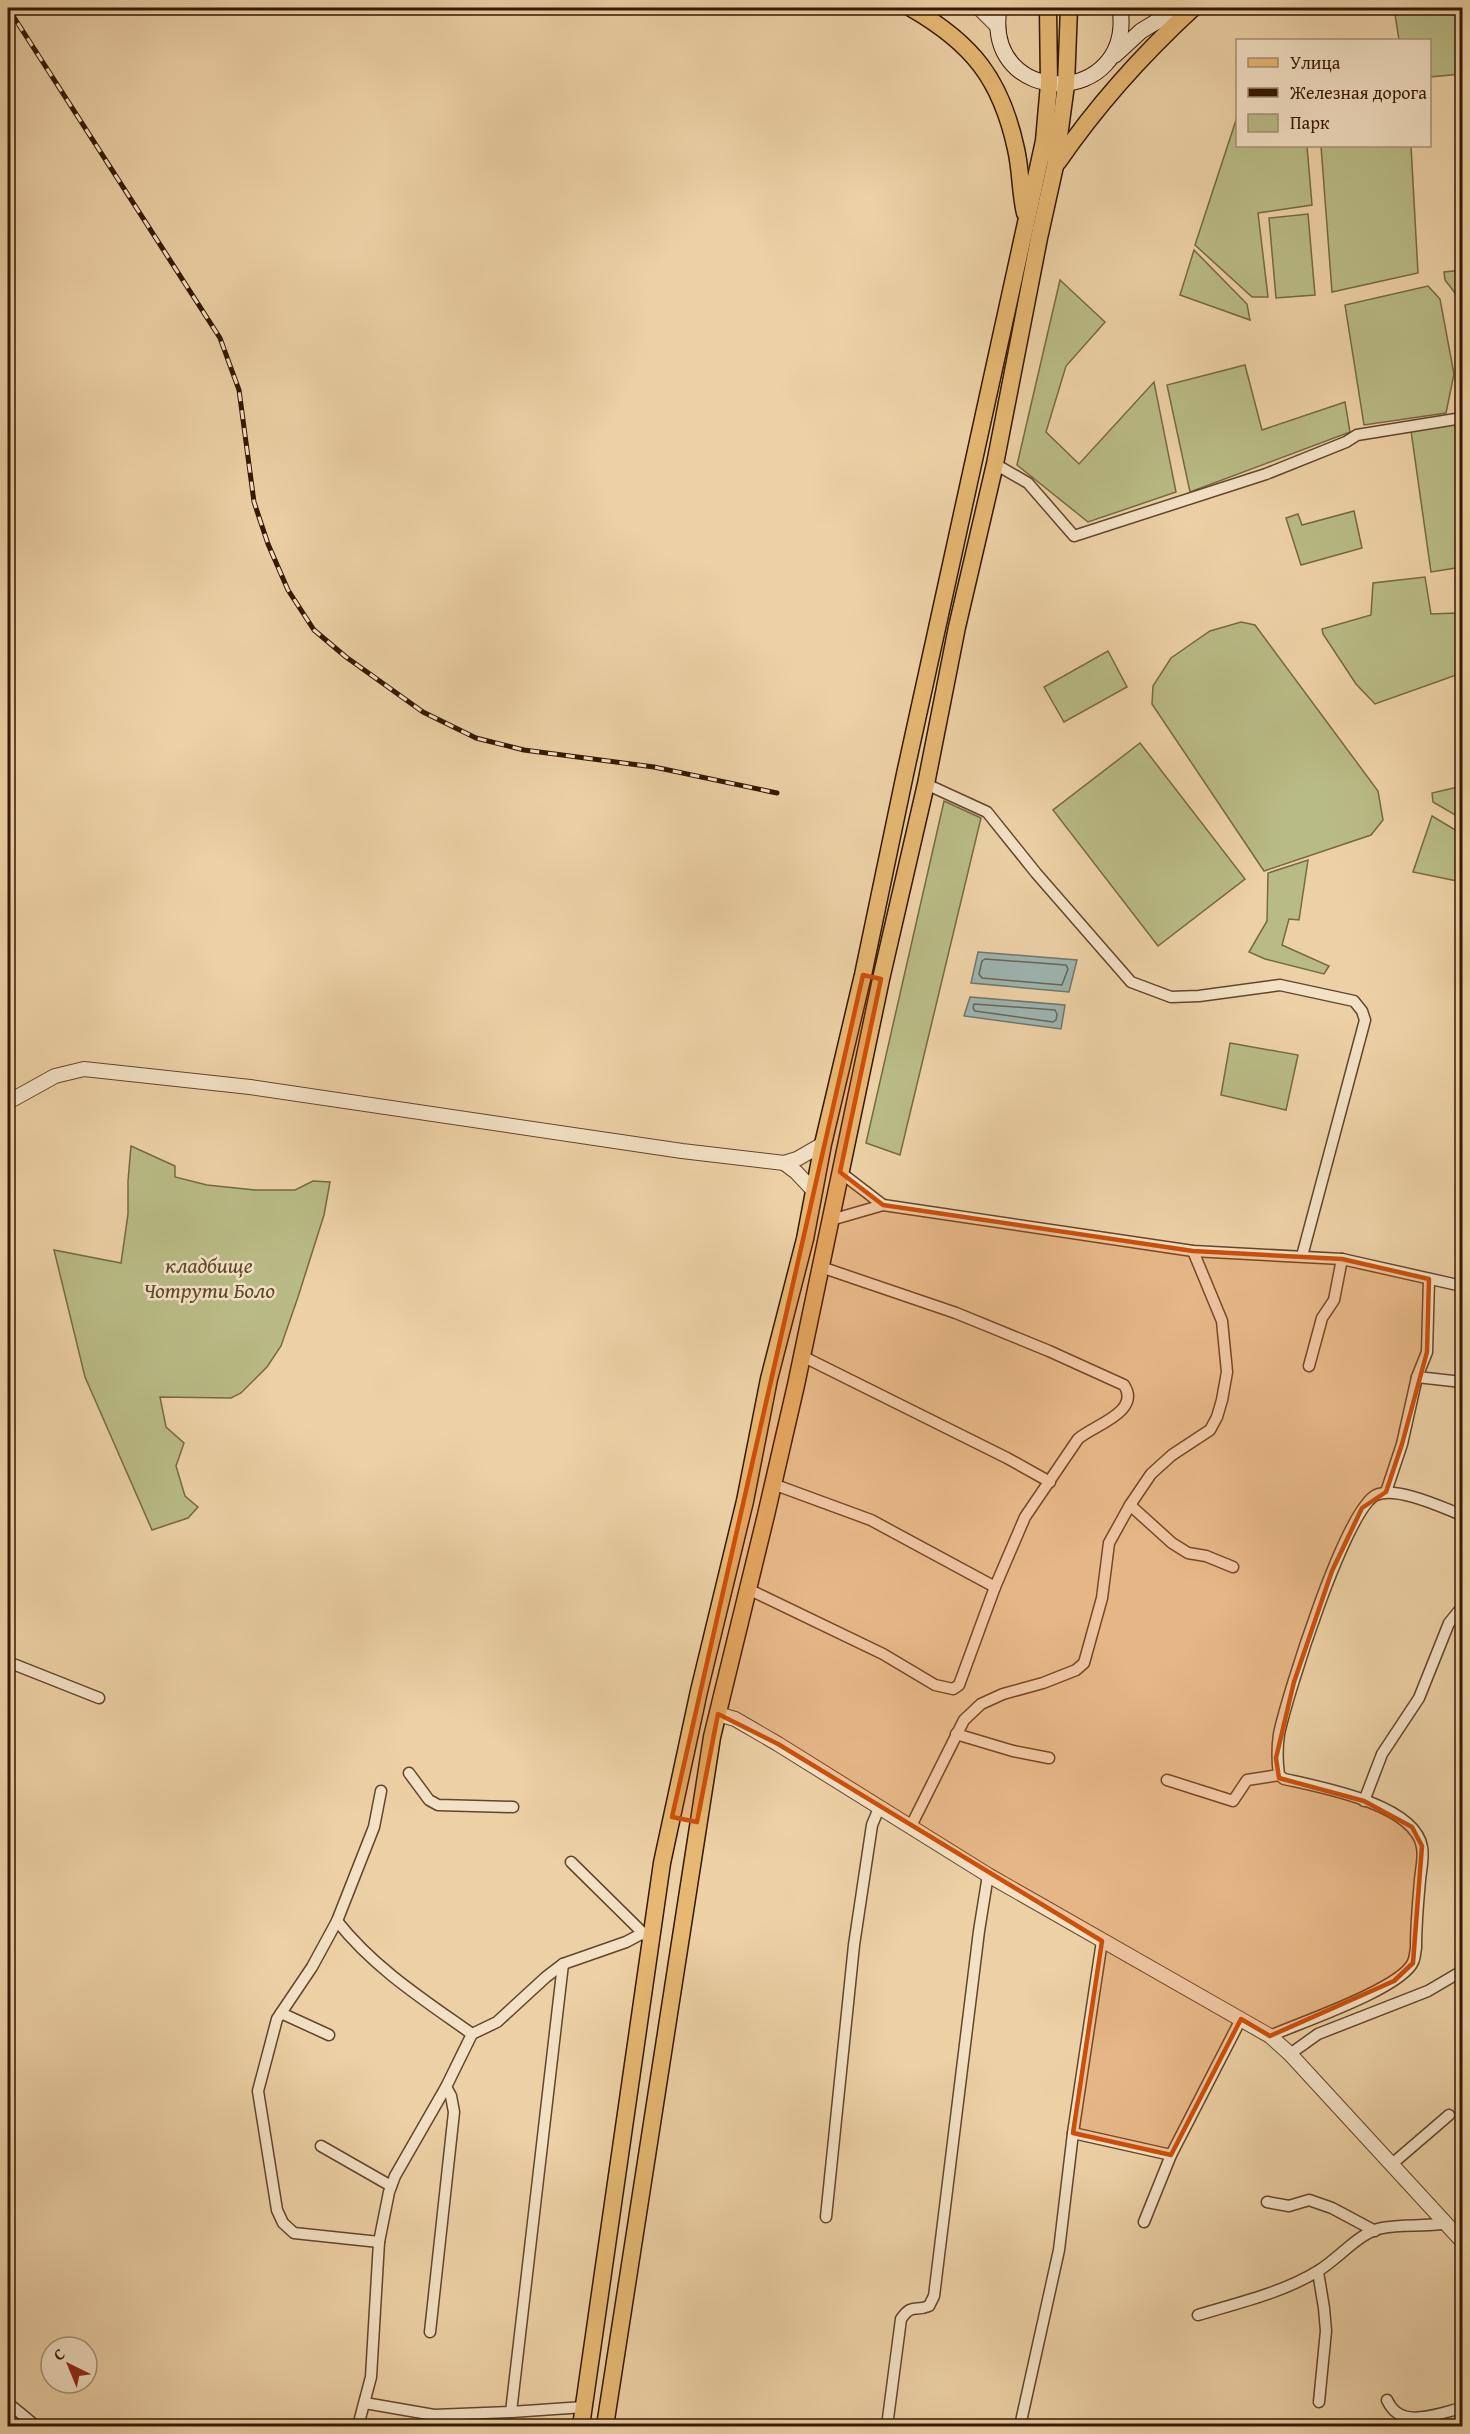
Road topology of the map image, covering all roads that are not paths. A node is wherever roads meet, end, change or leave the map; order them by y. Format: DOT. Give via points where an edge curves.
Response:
graph roads {
  1 [pos="911,8"];
  2 [pos="979,8"];
  3 [pos="999,8"];
  4 [pos="1048,8"];
  5 [pos="1069,8"];
  6 [pos="1120,8"];
  7 [pos="1179,8"];
  8 [pos="1192,8"];
  9 [pos="996,25"];
  10 [pos="1110,58"];
  11 [pos="1049,84"];
  12 [pos="1066,85"];
  13 [pos="1055,166"];
  14 [pos="1030,231"];
  15 [pos="1462,418"];
  16 [pos="995,464"];
  17 [pos="926,784"];
  18 [pos="863,975"];
  19 [pos="881,979"];
  20 [pos="8,1102"];
  21 [pos="823,1144"];
  22 [pos="784,1163"];
  23 [pos="840,1172"];
  24 [pos="813,1191"];
  25 [pos="883,1205"];
  26 [pos="831,1220"];
  27 [pos="1192,1251"];
  28 [pos="1302,1256"];
  29 [pos="1342,1259"];
  30 [pos="821,1267"];
  31 [pos="1429,1280"];
  32 [pos="1462,1286"];
  33 [pos="802,1356"];
  34 [pos="1309,1366"];
  35 [pos="1417,1377"];
  36 [pos="769,1379"];
  37 [pos="1462,1382"];
  38 [pos="796,1385"];
  39 [pos="1050,1482"];
  40 [pos="773,1484"];
  41 [pos="1386,1492"];
  42 [pos="1130,1505"];
  43 [pos="1462,1515"];
  44 [pos="1233,1567"];
  45 [pos="995,1587"];
  46 [pos="748,1589"];
  47 [pos="1462,1607"];
  48 [pos="8,1662"];
  49 [pos="99,1698"];
  50 [pos="718,1714"];
  51 [pos="956,1734"];
  52 [pos="1049,1758"];
  53 [pos="409,1773"];
  54 [pos="1278,1775"];
  55 [pos="1167,1780"];
  56 [pos="381,1791"];
  57 [pos="1364,1801"];
  58 [pos="513,1807"];
  59 [pos="879,1808"];
  60 [pos="672,1817"];
  61 [pos="697,1822"];
  62 [pos="911,1826"];
  63 [pos="571,1862"];
  64 [pos="988,1875"];
  65 [pos="337,1921"];
  66 [pos="646,1937"];
  67 [pos="1102,1941"];
  68 [pos="563,1964"];
  69 [pos="1462,1971"];
  70 [pos="281,2013"];
  71 [pos="1241,2019"];
  72 [pos="472,2034"];
  73 [pos="329,2035"];
  74 [pos="1270,2036"];
  75 [pos="1290,2054"];
  76 [pos="446,2087"];
  77 [pos="1449,2115"];
  78 [pos="1073,2133"];
  79 [pos="321,2146"];
  80 [pos="1171,2155"];
  81 [pos="1392,2164"];
  82 [pos="391,2186"];
  83 [pos="1267,2202"];
  84 [pos="826,2217"];
  85 [pos="1144,2223"];
  86 [pos="1446,2223"];
  87 [pos="1375,2230"];
  88 [pos="1462,2241"];
  89 [pos="379,2242"];
  90 [pos="1318,2272"];
  91 [pos="1198,2315"];
  92 [pos="430,2332"];
  93 [pos="1387,2400"];
  94 [pos="1319,2402"];
  95 [pos="8,2403"];
  96 [pos="365,2403"];
  97 [pos="584,2407"];
  98 [pos="1462,2408"];
  99 [pos="511,2412"];
  100 [pos="434,2421"];
  101 [pos="36,2427"];
  102 [pos="358,2427"];
  103 [pos="581,2427"];
  104 [pos="605,2427"];
  105 [pos="887,2427"];
  106 [pos="1020,2427"];
  1 -- 14 [label="main road" via="959,39 987,71 1006,109"];
  2 -- 9 [label="street"];
  3 -- 9 [label="main road"];
  4 -- 11 [label="main road"];
  5 -- 12 [label="main road"];
  6 -- 10 [label="main road" via="1121,35"];
  7 -- 10 [label="main road" via="1141,31"];
  8 -- 13 [label="main road" via="1088,118"];
  9 -- 11 [label="main road" via="1004,52 1016,66"];
  10 -- 12 [label="main road" via="1091,76"];
  11 -- 12 [label="main road"];
  11 -- 14 [label="main road"];
  12 -- 13 [label="main road"];
  13 -- 14 [label="main road"];
  14 -- 16 [label="main road"];
  14 -- 18 [label="main road"];
  15 -- 16 [label="street" via="1357,435 1266,474 1074,536 1028,483"];
  16 -- 17 [label="main road"];
  17 -- 19 [label="main road"];
  17 -- 28 [label="street" via="987,812 1131,982 1171,997 1280,985 1354,1001 1362,1011 1365,1020"];
  18 -- 19 [label="main road"];
  18 -- 21 [label="main road"];
  19 -- 23 [label="main road"];
  20 -- 22 [label="street" via="55,1076 84,1069 250,1087"];
  21 -- 22 [label="street"];
  21 -- 24 [label="main road"];
  22 -- 24 [label="street"];
  23 -- 25 [label="street"];
  23 -- 26 [label="main road"];
  24 -- 36 [label="main road" via="806,1239"];
  25 -- 26 [label="street"];
  25 -- 27 [label="street"];
  26 -- 30 [label="main road"];
  27 -- 28 [label="street"];
  27 -- 42 [label="street" via="1222,1321 1227,1372 1222,1400 1210,1430 1151,1474"];
  28 -- 29 [label="street"];
  29 -- 31 [label="street"];
  29 -- 34 [label="street" via="1334,1300 1322,1318"];
  30 -- 33 [label="main road"];
  30 -- 39 [label="street" via="956,1313 1124,1385 1128,1394 1123,1410 1087,1430"];
  31 -- 32 [label="street"];
  31 -- 35 [label="street" via="1427,1352"];
  33 -- 38 [label="main road"];
  33 -- 39 [label="street"];
  35 -- 37 [label="street"];
  35 -- 41 [label="street"];
  36 -- 38 [label="main road"];
  36 -- 60 [label="main road"];
  38 -- 40 [label="main road"];
  39 -- 45 [label="street" via="1025,1517"];
  40 -- 45 [label="street" via="871,1520"];
  40 -- 46 [label="main road"];
  41 -- 43 [label="street"];
  41 -- 54 [label="street" via="1373,1497 1362,1508 1316,1612 1279,1734"];
  42 -- 44 [label="street" via="1188,1553"];
  42 -- 51 [label="street" via="1109,1543 1102,1598 1084,1663 1065,1674 981,1704"];
  45 -- 46 [label="street" via="959,1685 953,1689 935,1685 882,1654"];
  46 -- 50 [label="main road"];
  47 -- 57 [label="street" via="1449,1623 1419,1698 1382,1754"];
  48 -- 49 [label="street"];
  50 -- 59 [label="street" via="761,1734"];
  50 -- 61 [label="main road"];
  51 -- 52 [label="street"];
  51 -- 62 [label="street"];
  53 -- 58 [label="street" via="429,1800 438,1805"];
  54 -- 55 [label="street" via="1247,1780 1233,1801"];
  54 -- 57 [label="street"];
  56 -- 65 [label="street" via="374,1827"];
  57 -- 74 [label="street" via="1412,1827 1422,1846 1413,1963 1394,1981"];
  59 -- 62 [label="street"];
  59 -- 84 [label="street" via="872,1825 854,1945"];
  60 -- 61 [label="main road"];
  60 -- 66 [label="main road"];
  61 -- 104 [label="main road"];
  62 -- 64 [label="street"];
  63 -- 66 [label="street"];
  64 -- 67 [label="street"];
  64 -- 105 [label="street" via="934,2296 929,2306 913,2307 902,2319"];
  65 -- 70 [label="street"];
  65 -- 72 [label="street" via="384,1970"];
  66 -- 68 [label="street"];
  66 -- 97 [label="main road"];
  67 -- 71 [label="street"];
  67 -- 78 [label="street"];
  68 -- 72 [label="street" via="497,2022"];
  68 -- 99 [label="street"];
  69 -- 75 [label="street" via="1428,1991 1318,2034"];
  70 -- 73 [label="street"];
  70 -- 89 [label="street" via="258,2091 276,2210 294,2233"];
  71 -- 74 [label="street"];
  71 -- 80 [label="street"];
  72 -- 76 [label="street"];
  74 -- 75 [label="street"];
  75 -- 81 [label="street"];
  76 -- 82 [label="street"];
  76 -- 92 [label="street" via="454,2112"];
  77 -- 81 [label="street"];
  78 -- 80 [label="street"];
  78 -- 106 [label="street" via="1059,2250"];
  79 -- 82 [label="street"];
  80 -- 85 [label="street"];
  81 -- 86 [label="street"];
  82 -- 89 [label="street"];
  83 -- 87 [label="street" via="1289,2206 1309,2200"];
  86 -- 87 [label="street"];
  86 -- 88 [label="street"];
  87 -- 90 [label="street"];
  89 -- 96 [label="street"];
  90 -- 91 [label="street" via="1284,2288"];
  90 -- 94 [label="street" via="1326,2331"];
  93 -- 98 [label="street" via="1396,2413 1409,2417"];
  95 -- 101 [label="street"];
  96 -- 100 [label="street"];
  96 -- 102 [label="street"];
  97 -- 99 [label="street"];
  97 -- 103 [label="main road"];
  99 -- 100 [label="street"];
}
